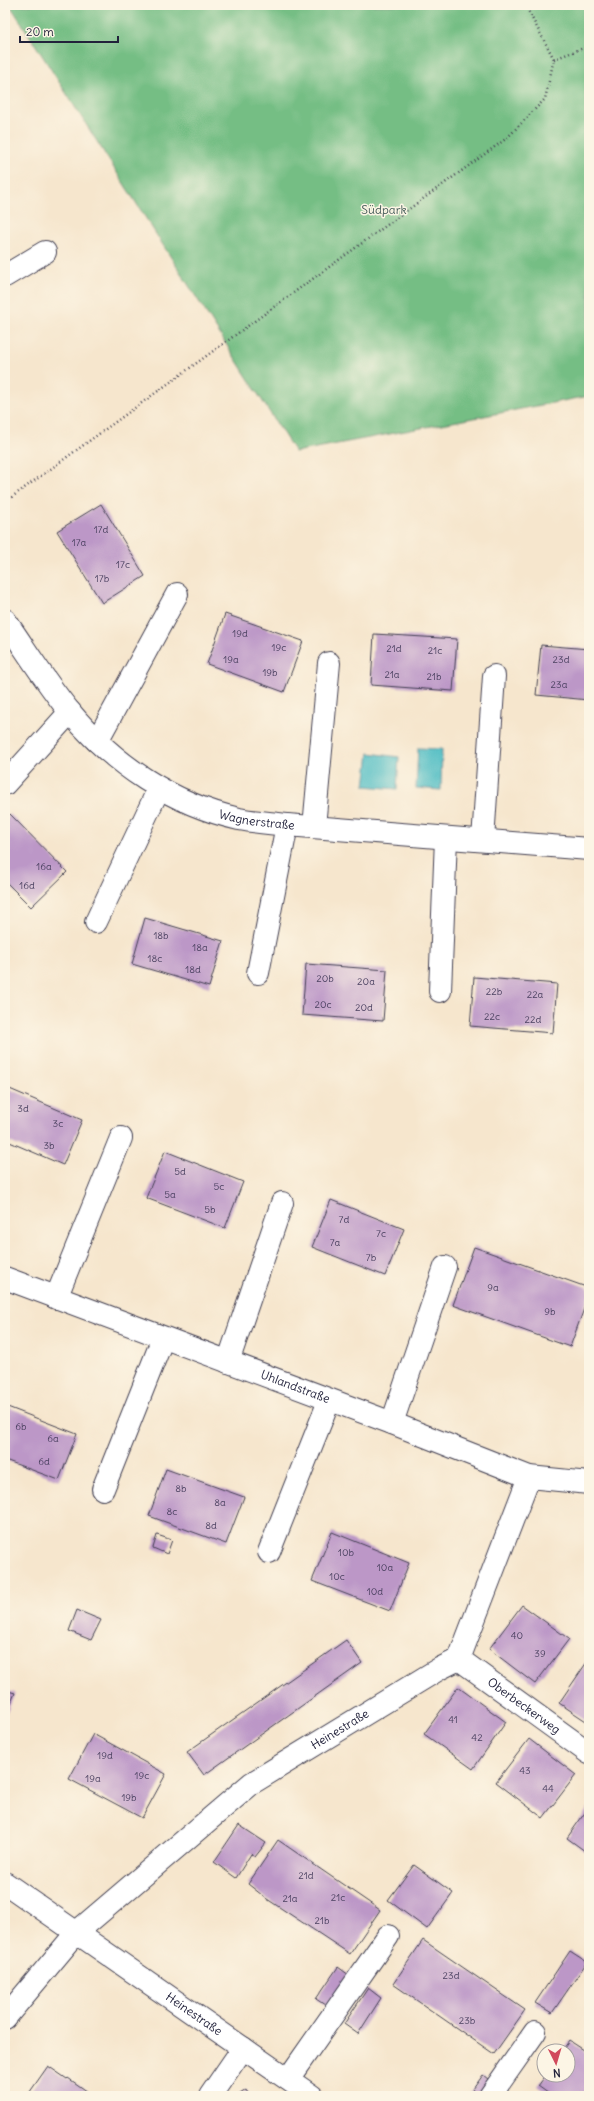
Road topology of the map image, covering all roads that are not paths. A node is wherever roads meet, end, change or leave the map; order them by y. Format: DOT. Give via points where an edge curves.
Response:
graph roads {
  1 [pos="44,252"];
  2 [pos="5,276"];
  3 [pos="177,594"];
  4 [pos="5,620"];
  5 [pos="329,663"];
  6 [pos="494,676"];
  7 [pos="70,712"];
  8 [pos="98,741"];
  9 [pos="5,784"];
  10 [pos="158,788"];
  11 [pos="287,825"];
  12 [pos="314,827"];
  13 [pos="446,838"];
  14 [pos="483,840"];
  15 [pos="589,849"];
  16 [pos="96,922"];
  17 [pos="258,973"];
  18 [pos="440,991"];
  19 [pos="121,1138"];
  20 [pos="282,1203"];
  21 [pos="445,1267"];
  22 [pos="5,1278"];
  23 [pos="56,1298"];
  24 [pos="163,1338"];
  25 [pos="228,1362"];
  26 [pos="329,1400"];
  27 [pos="392,1423"];
  28 [pos="529,1477"];
  29 [pos="589,1483"];
  30 [pos="103,1489"];
  31 [pos="269,1552"];
  32 [pos="459,1659"];
  33 [pos="589,1753"];
  34 [pos="5,1883"];
  35 [pos="77,1932"];
  36 [pos="388,1936"];
  37 [pos="5,2018"];
  38 [pos="535,2032"];
  39 [pos="243,2048"];
  40 [pos="288,2079"];
  41 [pos="210,2096"];
  42 [pos="312,2096"];
  43 [pos="490,2096"];
  1 -- 2 [label="street"];
  3 -- 8 [label="street"];
  4 -- 7 [label="street, Wagnerstraße"];
  5 -- 12 [label="street"];
  6 -- 14 [label="street"];
  7 -- 8 [label="street, Wagnerstraße"];
  7 -- 9 [label="street"];
  8 -- 10 [label="street, Wagnerstraße" via="126,767"];
  10 -- 11 [label="street, Wagnerstraße" via="190,803 239,819"];
  10 -- 16 [label="street"];
  11 -- 12 [label="street, Wagnerstraße"];
  11 -- 17 [label="street"];
  12 -- 13 [label="street, Wagnerstraße"];
  13 -- 14 [label="street, Wagnerstraße"];
  13 -- 18 [label="street"];
  14 -- 15 [label="street, Wagnerstraße"];
  19 -- 23 [label="street"];
  20 -- 25 [label="street"];
  21 -- 27 [label="street"];
  22 -- 23 [label="street, Uhlandstraße"];
  23 -- 24 [label="street, Uhlandstraße"];
  24 -- 25 [label="street, Uhlandstraße"];
  24 -- 30 [label="street"];
  25 -- 26 [label="street, Uhlandstraße"];
  26 -- 27 [label="street, Uhlandstraße"];
  26 -- 31 [label="street"];
  27 -- 28 [label="street, Uhlandstraße"];
  28 -- 29 [label="street, Uhlandstraße"];
  28 -- 32 [label="street"];
  32 -- 33 [label="street, Oberbeckerweg"];
  32 -- 35 [label="street, Heinestraße" via="252,1783"];
  34 -- 35 [label="street, Heinestraße"];
  35 -- 37 [label="street, Heinestraße"];
  35 -- 39 [label="street, Heinestraße"];
  36 -- 40 [label="street"];
  38 -- 43 [label="street"];
  39 -- 40 [label="street, Heinestraße"];
  39 -- 41 [label="street"];
  40 -- 42 [label="street, Heinestraße"];
}
